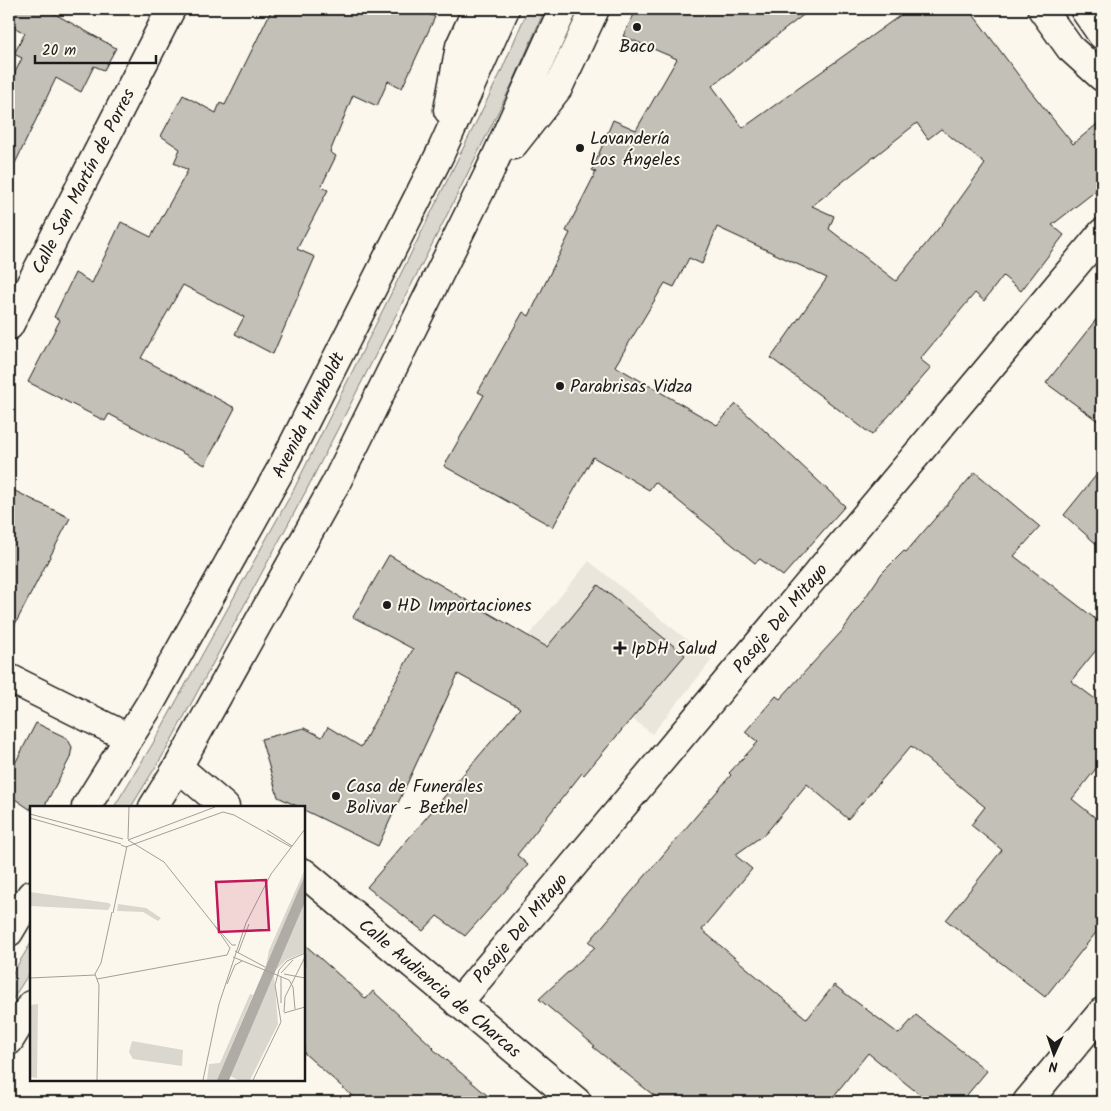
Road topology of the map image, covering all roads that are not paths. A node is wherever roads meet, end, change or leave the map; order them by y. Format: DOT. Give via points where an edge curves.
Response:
graph roads {
  1 [pos="171,9"];
  2 [pos="477,9"];
  3 [pos="505,9"];
  4 [pos="563,9"];
  5 [pos="595,9"];
  6 [pos="1042,9"];
  7 [pos="1084,9"];
  8 [pos="1102,35"];
  9 [pos="1102,77"];
  10 [pos="440,154"];
  11 [pos="488,175"];
  12 [pos="1102,233"];
  13 [pos="9,326"];
  14 [pos="9,678"];
  15 [pos="129,738"];
  16 [pos="178,767"];
  17 [pos="87,806"];
  18 [pos="154,806"];
  19 [pos="224,806"];
  20 [pos="305,874"];
  21 [pos="30,897"];
  22 [pos="9,932"];
  23 [pos="458,1002"];
  24 [pos="30,1007"];
  25 [pos="1102,1012"];
  26 [pos="9,1041"];
  27 [pos="577,1102"];
  28 [pos="1027,1102"];
  1 -- 13 [label="main road, Calle San Martín de Porres"];
  2 -- 10 [label="main road" via="460,46"];
  3 -- 10 [label="main road, Avenida Humboldt"];
  4 -- 11 [label="main road"];
  5 -- 11 [label="main road" via="558,88"];
  6 -- 9 [label="main road" via="1070,48"];
  7 -- 8 [label="main road"];
  10 -- 15 [label="main road, Avenida Humboldt" via="281,469"];
  11 -- 16 [label="main road" via="336,483"];
  12 -- 23 [label="main road, Pasaje Del Mitayo"];
  14 -- 15 [label="main road"];
  15 -- 17 [label="main road, Avenida Humboldt"];
  16 -- 18 [label="main road"];
  16 -- 19 [label="main road"];
  20 -- 23 [label="main road, Calle Audiencia de Charcas"];
  21 -- 22 [label="main road"];
  23 -- 27 [label="main road, Calle Audiencia de Charcas"];
  24 -- 26 [label="main road"];
  25 -- 28 [label="main road"];
}
